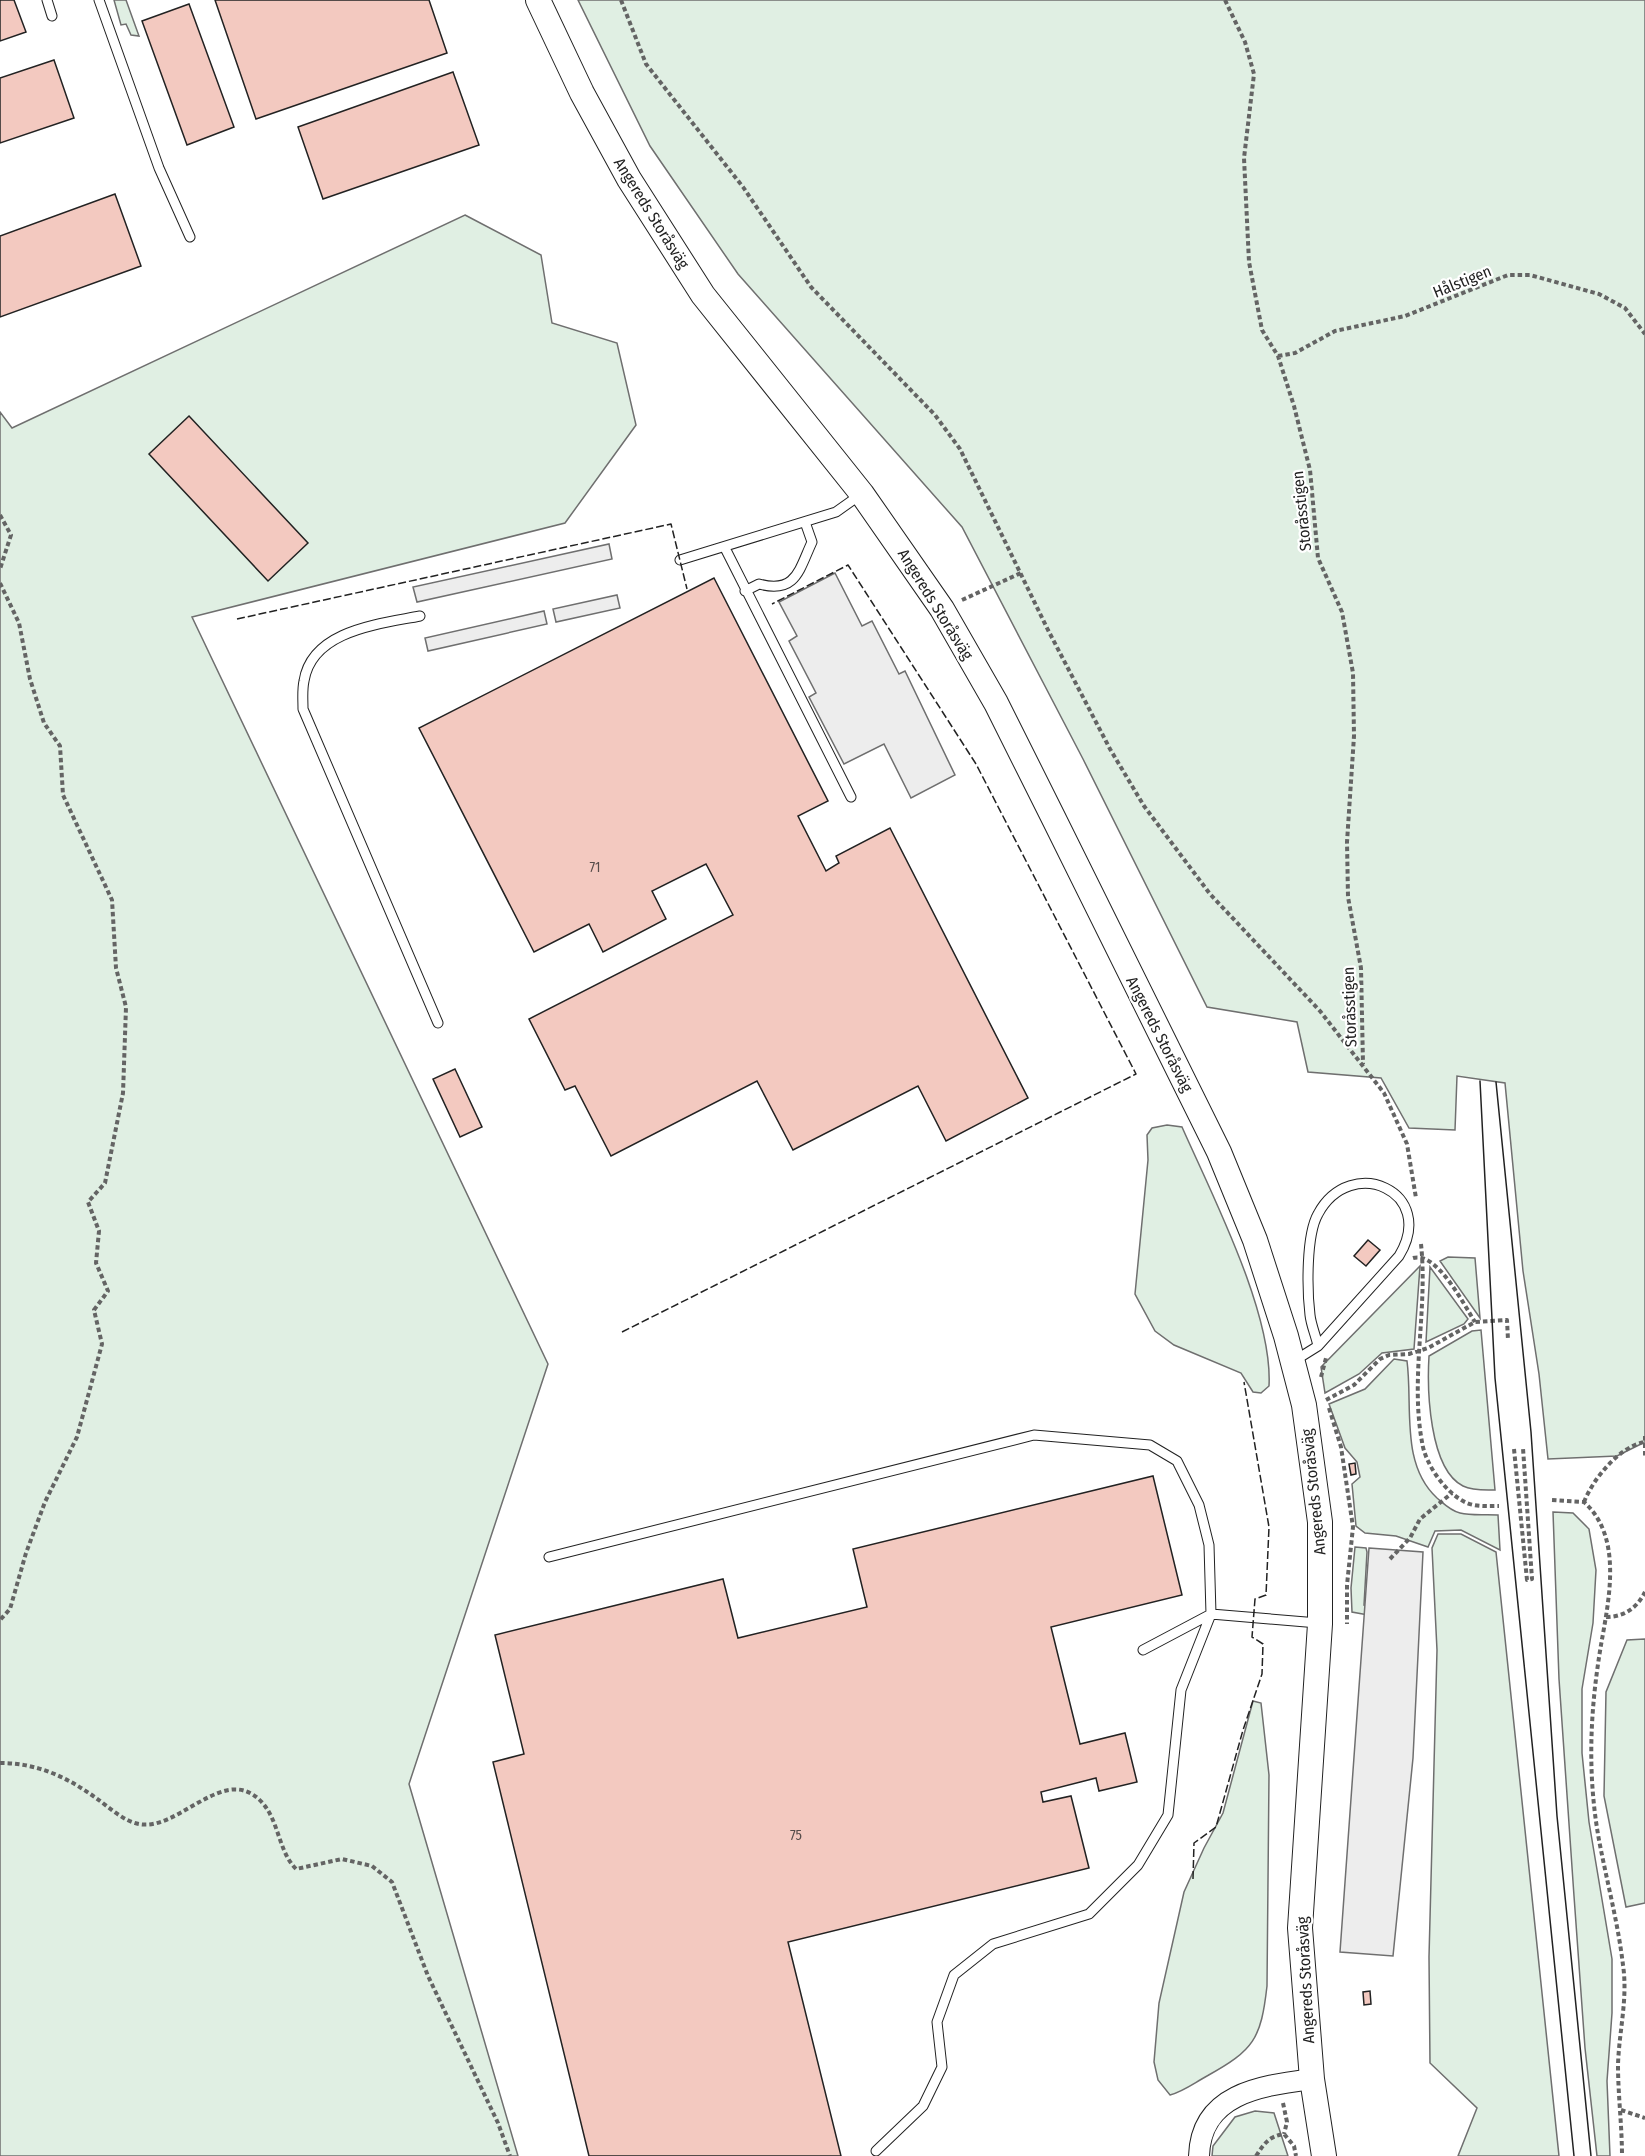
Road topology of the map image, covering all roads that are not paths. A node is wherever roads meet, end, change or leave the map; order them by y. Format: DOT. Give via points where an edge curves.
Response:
graph roads {
  1 [pos="47,0"];
  2 [pos="99,0"];
  3 [pos="538,0"];
  4 [pos="52,16"];
  5 [pos="190,237"];
  6 [pos="862,494"];
  7 [pos="805,522"];
  8 [pos="725,548"];
  9 [pos="680,560"];
  10 [pos="745,591"];
  11 [pos="420,616"];
  12 [pos="851,797"];
  13 [pos="438,1023"];
  14 [pos="1318,1346"];
  15 [pos="1293,1362"];
  16 [pos="549,1557"];
  17 [pos="1211,1614"];
  18 [pos="1320,1624"];
  19 [pos="1143,1650"];
  20 [pos="1312,2079"];
  21 [pos="876,2151"];
  22 [pos="1199,2156"];
  23 [pos="1324,2156"];
  1 -- 4 [label="lane"];
  2 -- 5 [label="lane" via="159,168"];
  3 -- 6 [label="street, Angereds Storåsväg" via="629,179 704,295"];
  6 -- 7 [label="lane" via="836,512"];
  6 -- 15 [label="street, Angereds Storåsväg" via="942,609 996,703 1219,1152 1255,1240"];
  7 -- 8 [label="lane"];
  7 -- 10 [label="lane" via="812,542 796,578 786,585 772,588 759,584"];
  8 -- 9 [label="lane"];
  8 -- 10 [label="lane"];
  10 -- 12 [label="lane"];
  11 -- 13 [label="lane" via="367,626 341,636 317,653 304,680 303,709"];
  14 -- 14 [label="lane" via="1310,1316 1312,1233 1317,1215 1341,1189 1372,1183 1389,1188 1400,1198 1408,1215 1410,1235 1406,1245"];
  14 -- 15 [label="lane"];
  15 -- 18 [label="street, Angereds Storåsväg" via="1304,1405 1320,1522"];
  16 -- 17 [label="lane" via="1034,1435 1150,1445 1177,1461 1199,1505 1209,1545"];
  17 -- 18 [label="lane"];
  17 -- 19 [label="lane"];
  17 -- 21 [label="lane" via="1181,1690 1168,1815 1138,1865 1089,1914 993,1944 954,1975 937,2022 942,2067 923,2106"];
  18 -- 20 [label="street, Angereds Storåsväg" via="1300,1928"];
  20 -- 22 [label="street" via="1244,2093 1217,2109 1203,2129"];
  20 -- 23 [label="street, Angereds Storåsväg"];
}
